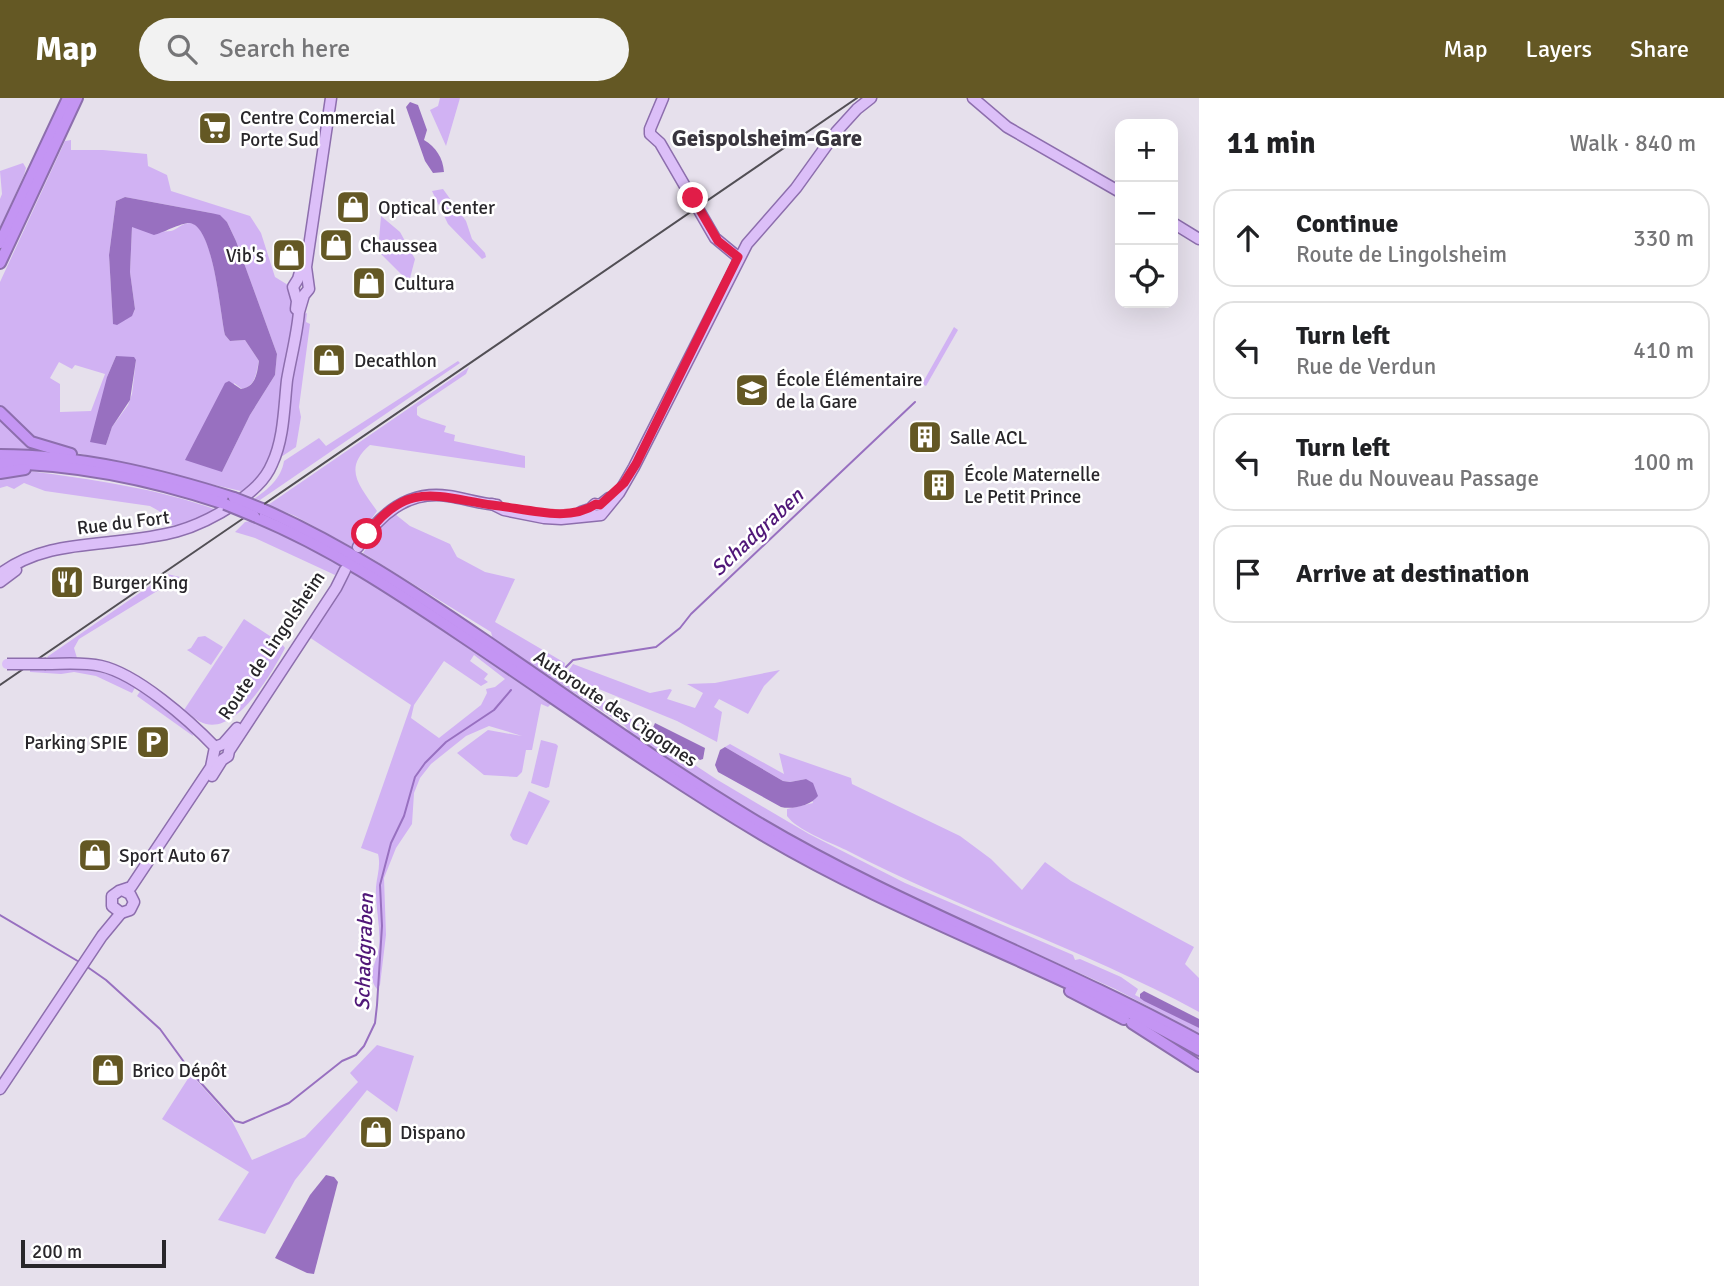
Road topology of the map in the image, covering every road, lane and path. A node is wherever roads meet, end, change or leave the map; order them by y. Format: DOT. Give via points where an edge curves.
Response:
graph roads {
  1 [pos="68,98"];
  2 [pos="78,98"];
  3 [pos="329,98"];
  4 [pos="872,98"];
  5 [pos="973,98"];
  6 [pos="661,102"];
  7 [pos="1115,189"];
  8 [pos="1178,226"];
  9 [pos="1199,239"];
  10 [pos="0,243"];
  11 [pos="738,257"];
  12 [pos="0,263"];
  13 [pos="0,412"];
  14 [pos="0,455"];
  15 [pos="0,463"];
  16 [pos="42,465"];
  17 [pos="0,473"];
  18 [pos="182,482"];
  19 [pos="229,501"];
  20 [pos="258,513"];
  21 [pos="358,547"];
  22 [pos="40,553"];
  23 [pos="0,574"];
  24 [pos="0,582"];
  25 [pos="4,664"];
  26 [pos="221,752"];
  27 [pos="128,893"];
  28 [pos="118,911"];
  29 [pos="949,929"];
  30 [pos="1132,1023"];
  31 [pos="1199,1039"];
  32 [pos="1199,1050"];
  33 [pos="1199,1058"];
  34 [pos="1199,1066"];
  35 [pos="0,1089"];
  1 -- 10 [label="highway"];
  2 -- 12 [label="highway"];
  3 -- 22 [label="main road, Rue du Fort" via="303,280 293,284 300,293 276,455 267,475 247,496 183,531"];
  4 -- 11 [label="main road" via="837,131"];
  5 -- 7 [label="main road" via="1007,127"];
  6 -- 11 [label="main road" via="656,132 718,241"];
  8 -- 9 [label="main road"];
  11 -- 21 [label="main road" via="634,467 597,509 570,518 544,518 432,495 391,509 375,522"];
  13 -- 18 [label="highway" via="37,445 170,475"];
  14 -- 18 [label="highway, Autoroute des Cigognes" via="114,466"];
  15 -- 16 [label="highway, Autoroute des Cigognes"];
  16 -- 17 [label="highway"];
  16 -- 19 [label="highway, Autoroute des Cigognes" via="156,483"];
  18 -- 19 [label="highway, Autoroute des Cigognes"];
  19 -- 20 [label="highway, Autoroute des Cigognes, bridge"];
  20 -- 29 [label="highway, Autoroute des Cigognes" via="388,586 764,835"];
  20 -- 31 [label="highway, Autoroute des Cigognes" via="318,535 357,556 792,842"];
  22 -- 23 [label="main road" via="21,559"];
  22 -- 24 [label="main road"];
  25 -- 26 [label="main road, bridge" via="101,666 122,674"];
  26 -- 26 [label="main road, Route de Lingolsheim" via="261,699 293,649 326,593 345,570 336,588"];
  26 -- 27 [label="main road, Route de Lingolsheim"];
  27 -- 28 [label="main road" via="132,908"];
  27 -- 28 [label="main road" via="118,891 112,896"];
  28 -- 35 [label="main road"];
  29 -- 30 [label="highway"];
  29 -- 32 [label="highway, Autoroute des Cigognes" via="1093,994"];
  30 -- 33 [label="highway"];
  30 -- 34 [label="highway"];
}
